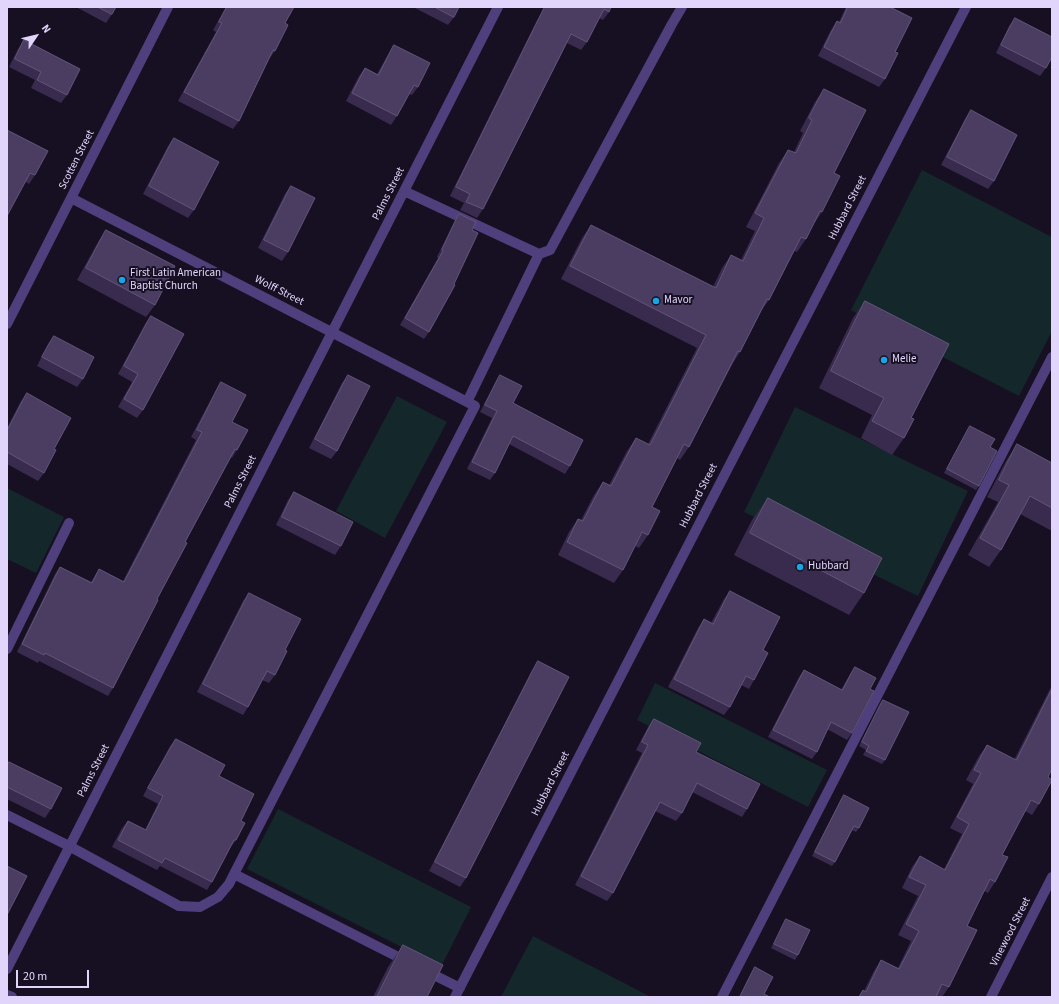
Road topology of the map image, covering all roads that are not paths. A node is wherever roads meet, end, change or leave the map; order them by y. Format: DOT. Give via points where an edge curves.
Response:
graph roads {
  1 [pos="168,7"];
  2 [pos="498,7"];
  3 [pos="682,7"];
  4 [pos="966,7"];
  5 [pos="404,191"];
  6 [pos="71,198"];
  7 [pos="540,254"];
  8 [pos="7,324"];
  9 [pos="332,332"];
  10 [pos="1052,357"];
  11 [pos="471,404"];
  12 [pos="69,523"];
  13 [pos="7,649"];
  14 [pos="7,815"];
  15 [pos="69,846"];
  16 [pos="234,874"];
  17 [pos="1052,877"];
  18 [pos="7,968"];
  19 [pos="457,993"];
  20 [pos="7,995"];
  21 [pos="12,997"];
  22 [pos="722,997"];
  23 [pos="991,997"];
  1 -- 6 [label="street, Scotten Street"];
  2 -- 5 [label="street, Palms Street"];
  3 -- 7 [label="street" via="550,250"];
  4 -- 19 [label="street, Hubbard Street"];
  5 -- 7 [label="street"];
  5 -- 9 [label="street, Palms Street"];
  6 -- 8 [label="street, Scotten Street"];
  6 -- 9 [label="street, Wolff Street"];
  7 -- 11 [label="street"];
  9 -- 11 [label="street, Wolff Street"];
  9 -- 15 [label="street, Palms Street"];
  10 -- 22 [label="street"];
  11 -- 16 [label="street"];
  12 -- 13 [label="street"];
  14 -- 15 [label="street"];
  15 -- 16 [label="street" via="179,906 200,907 218,897"];
  15 -- 18 [label="street, Palms Street"];
  16 -- 19 [label="street"];
  17 -- 23 [label="street, Vinewood Street"];
  20 -- 21 [label="street"];
}
